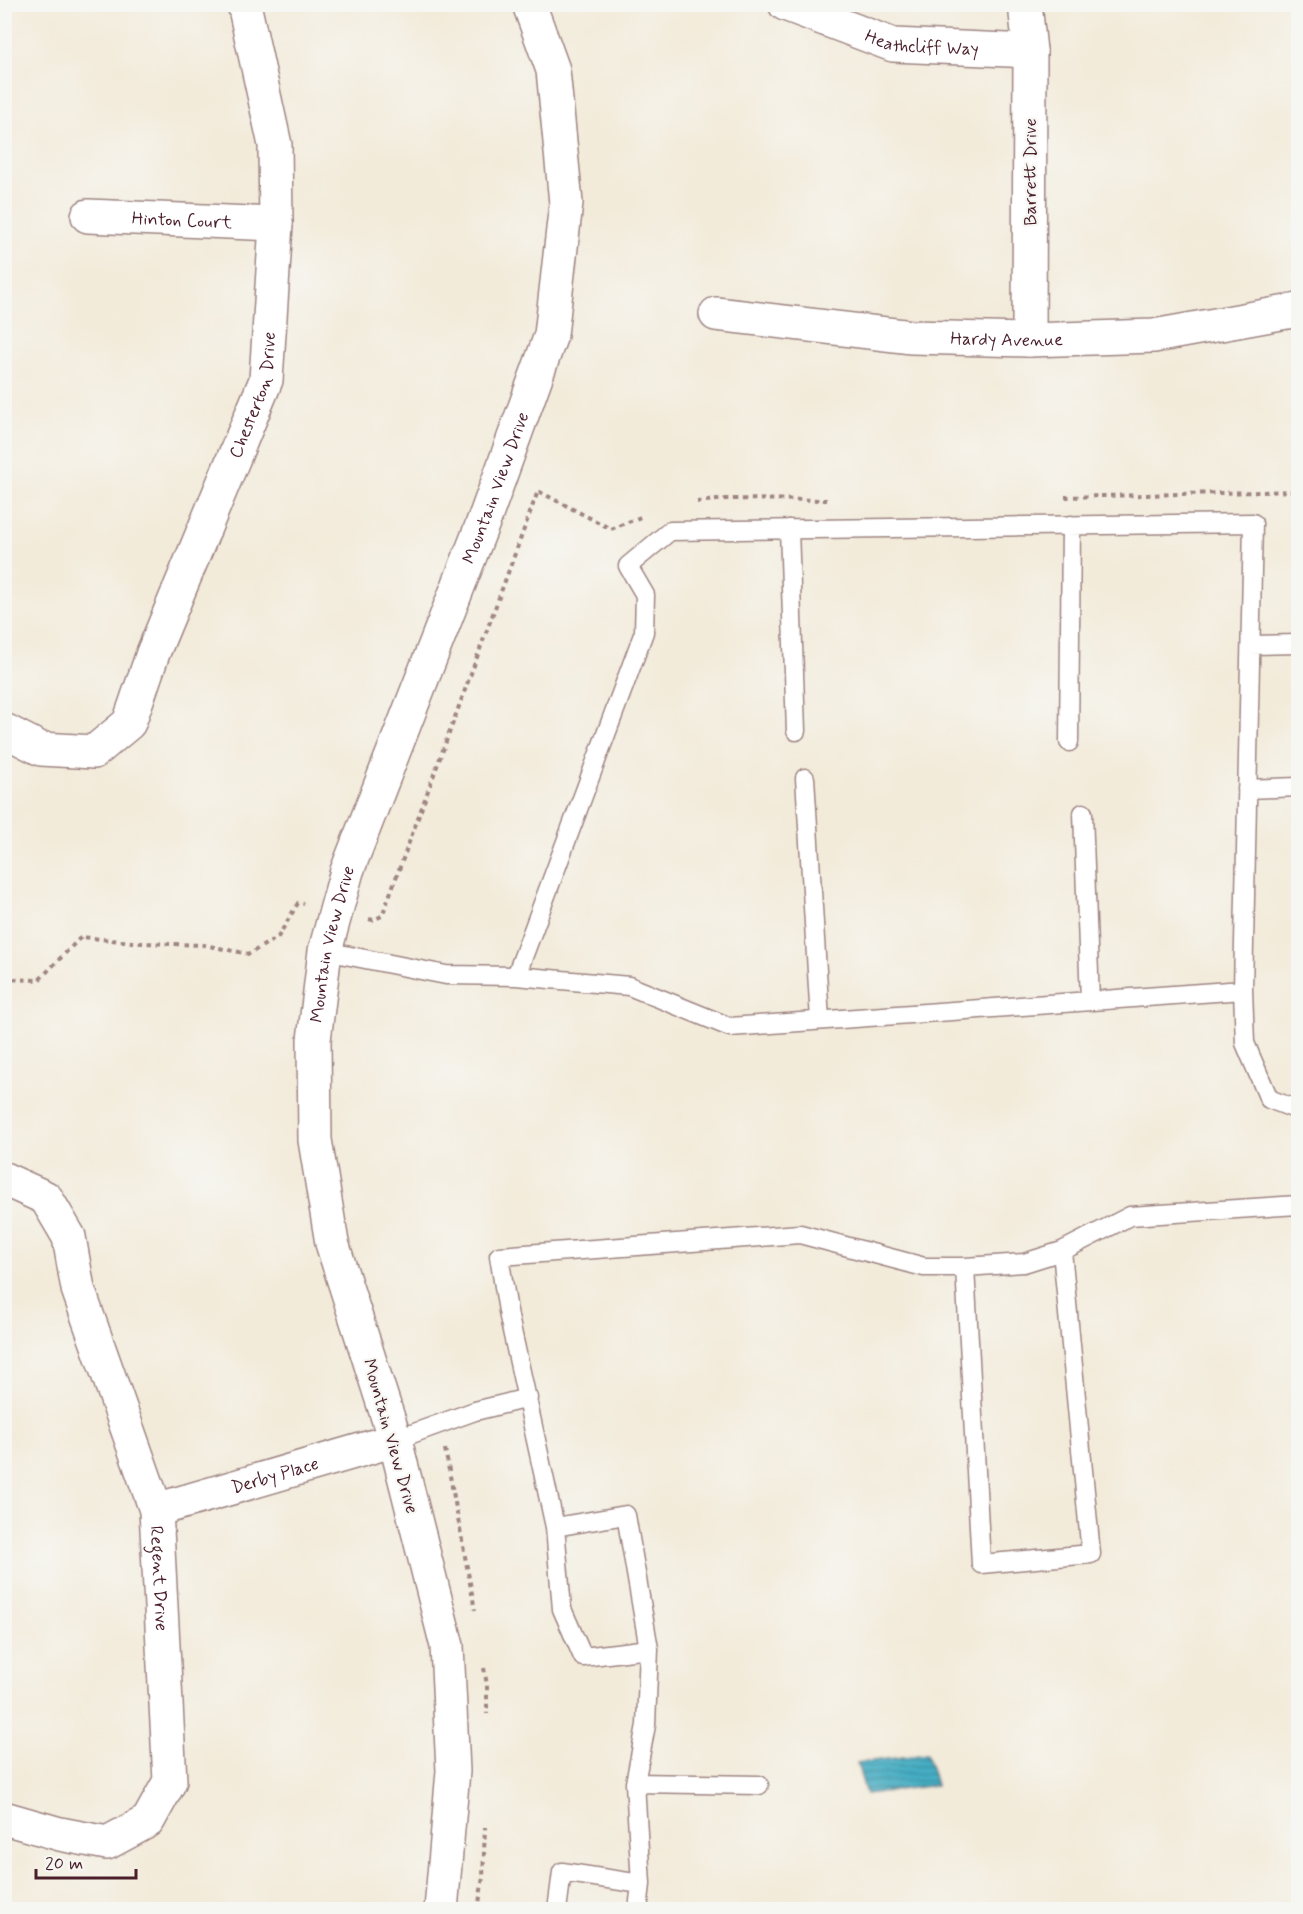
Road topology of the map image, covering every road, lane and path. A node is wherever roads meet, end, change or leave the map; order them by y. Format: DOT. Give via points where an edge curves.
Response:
graph roads {
  1 [pos="244,4"];
  2 [pos="529,4"];
  3 [pos="785,4"];
  4 [pos="1025,4"];
  5 [pos="1030,51"];
  6 [pos="88,216"];
  7 [pos="276,224"];
  8 [pos="1299,310"];
  9 [pos="716,314"];
  10 [pos="1029,340"];
  11 [pos="538,491"];
  12 [pos="1071,525"];
  13 [pos="789,529"];
  14 [pos="1299,644"];
  15 [pos="1251,645"];
  16 [pos="4,730"];
  17 [pos="796,731"];
  18 [pos="1069,742"];
  19 [pos="805,778"];
  20 [pos="1299,787"];
  21 [pos="1247,789"];
  22 [pos="1083,813"];
  23 [pos="298,903"];
  24 [pos="373,920"];
  25 [pos="325,951"];
  26 [pos="516,976"];
  27 [pos="4,979"];
  28 [pos="1243,990"];
  29 [pos="1090,1000"];
  30 [pos="820,1020"];
  31 [pos="1299,1110"];
  32 [pos="4,1179"];
  33 [pos="1299,1205"];
  34 [pos="1062,1251"];
  35 [pos="965,1267"];
  36 [pos="528,1398"];
  37 [pos="395,1440"];
  38 [pos="156,1510"];
  39 [pos="555,1527"];
  40 [pos="650,1649"];
  41 [pos="635,1783"];
  42 [pos="759,1785"];
  43 [pos="4,1818"];
  44 [pos="641,1884"];
  45 [pos="441,1910"];
  46 [pos="558,1910"];
  47 [pos="638,1910"];
  1 -- 7 [label="street, Chesterton Drive" via="275,145"];
  2 -- 25 [label="street, Mountain View Drive" via="553,70 566,203 552,335 347,871"];
  3 -- 5 [label="street, Heathcliff Way" via="893,45"];
  4 -- 5 [label="street, Barrett Drive"];
  5 -- 10 [label="street, Barrett Drive"];
  6 -- 7 [label="street, Hinton Court"];
  7 -- 16 [label="street, Chesterton Drive" via="266,380 153,653 129,723 94,752 41,749"];
  8 -- 10 [label="street, Hardy Avenue" via="1154,336"];
  9 -- 10 [label="street, Hardy Avenue" via="912,337"];
  11 -- 24 [label="path" via="382,916"];
  12 -- 13 [label="lane"];
  12 -- 15 [label="lane" via="1253,523"];
  12 -- 18 [label="lane"];
  13 -- 17 [label="lane"];
  13 -- 26 [label="lane" via="670,531 628,566 645,595 644,632"];
  14 -- 15 [label="lane"];
  15 -- 21 [label="lane"];
  19 -- 30 [label="lane"];
  20 -- 21 [label="lane"];
  21 -- 28 [label="lane"];
  22 -- 29 [label="lane"];
  23 -- 27 [label="path" via="278,937 249,954 204,945 81,937 39,980"];
  25 -- 26 [label="lane" via="446,975"];
  25 -- 37 [label="street, Mountain View Drive" via="314,1040 315,1140 332,1243"];
  26 -- 30 [label="lane" via="629,986 730,1027"];
  28 -- 29 [label="lane"];
  28 -- 31 [label="lane" via="1245,1043 1269,1099"];
  29 -- 30 [label="lane"];
  32 -- 38 [label="street, Regent Drive" via="46,1198 69,1237 78,1289"];
  33 -- 34 [label="lane" via="1130,1216"];
  34 -- 35 [label="lane" via="1024,1263"];
  34 -- 35 [label="lane" via="1091,1554 981,1564"];
  35 -- 36 [label="lane" via="924,1267 800,1234 498,1256"];
  36 -- 37 [label="lane"];
  36 -- 39 [label="lane"];
  37 -- 38 [label="street, Derby Place"];
  37 -- 45 [label="street, Mountain View Drive" via="447,1646 453,1771"];
  38 -- 43 [label="street, Regent Drive" via="170,1781 148,1821 106,1843"];
  39 -- 40 [label="lane" via="561,1609 583,1657"];
  39 -- 40 [label="lane" via="626,1515"];
  40 -- 41 [label="lane" via="646,1725"];
  41 -- 42 [label="lane"];
  41 -- 44 [label="lane"];
  44 -- 46 [label="lane" via="562,1872"];
  44 -- 47 [label="lane"];
}
